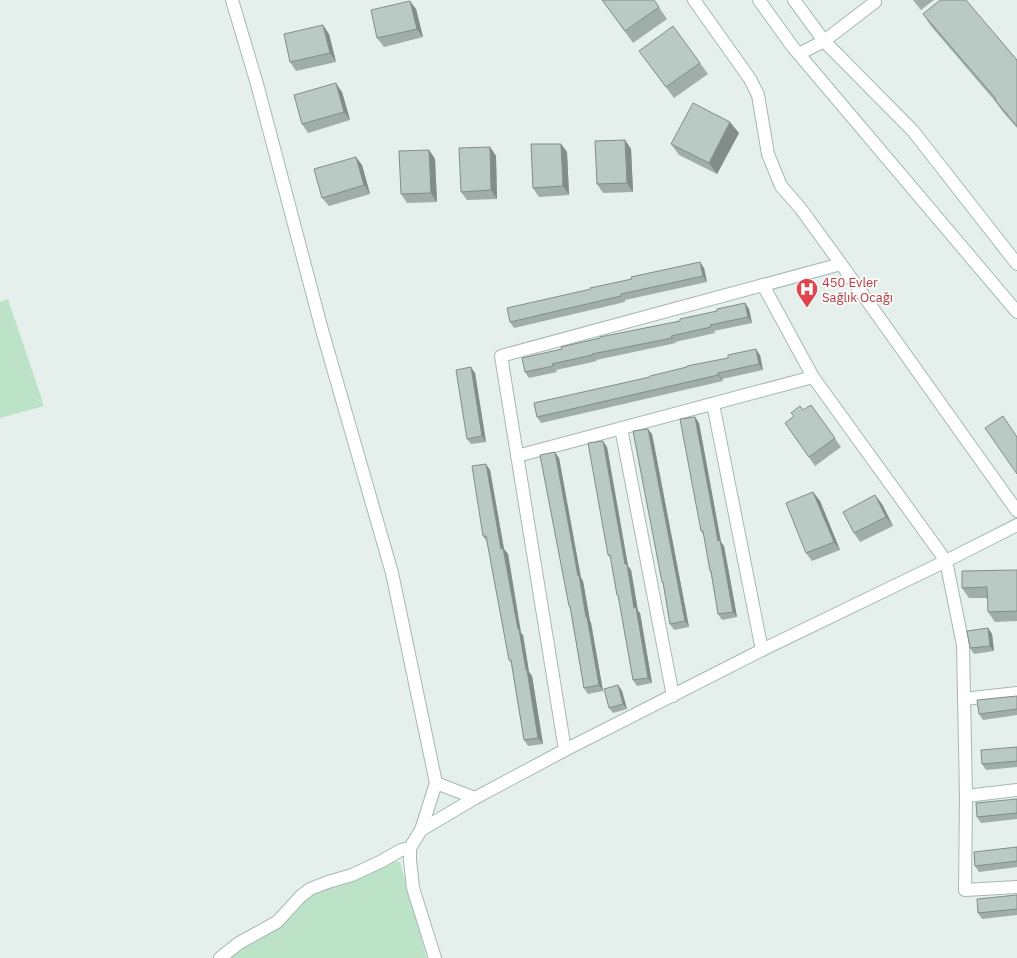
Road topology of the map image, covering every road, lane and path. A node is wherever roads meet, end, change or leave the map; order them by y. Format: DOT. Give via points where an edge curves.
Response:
graph roads {
  1 [pos="232,0"];
  2 [pos="694,0"];
  3 [pos="759,0"];
  4 [pos="794,0"];
  5 [pos="874,2"];
  6 [pos="824,41"];
  7 [pos="799,54"];
  8 [pos="841,264"];
  9 [pos="1017,264"];
  10 [pos="763,285"];
  11 [pos="1017,312"];
  12 [pos="814,377"];
  13 [pos="713,404"];
  14 [pos="622,428"];
  15 [pos="517,456"];
  16 [pos="1017,511"];
  17 [pos="1017,525"];
  18 [pos="946,562"];
  19 [pos="762,650"];
  20 [pos="1017,693"];
  21 [pos="673,696"];
  22 [pos="964,699"];
  23 [pos="565,750"];
  24 [pos="436,783"];
  25 [pos="1017,790"];
  26 [pos="966,796"];
  27 [pos="475,798"];
  28 [pos="421,830"];
  29 [pos="410,848"];
  30 [pos="1017,887"];
  31 [pos="220,958"];
  32 [pos="435,958"];
  1 -- 24 [label="street" via="257,84 322,330 392,573"];
  2 -- 8 [label="street" via="750,79 758,95 768,154 781,186"];
  3 -- 7 [label="street"];
  4 -- 6 [label="street"];
  5 -- 6 [label="street"];
  6 -- 7 [label="street"];
  6 -- 9 [label="street" via="913,131"];
  7 -- 11 [label="street"];
  8 -- 10 [label="street"];
  8 -- 16 [label="street"];
  10 -- 12 [label="street"];
  10 -- 15 [label="street" via="501,356"];
  12 -- 13 [label="street"];
  12 -- 18 [label="street"];
  13 -- 14 [label="street"];
  13 -- 19 [label="street"];
  14 -- 15 [label="street"];
  14 -- 21 [label="street"];
  15 -- 23 [label="street"];
  17 -- 18 [label="street"];
  18 -- 19 [label="street"];
  18 -- 22 [label="street" via="963,645"];
  19 -- 21 [label="street"];
  20 -- 22 [label="street"];
  21 -- 23 [label="street"];
  22 -- 26 [label="street"];
  23 -- 27 [label="street"];
  24 -- 27 [label="street"];
  24 -- 28 [label="street"];
  25 -- 26 [label="street"];
  26 -- 30 [label="street" via="965,890"];
  27 -- 28 [label="street"];
  28 -- 29 [label="street"];
  29 -- 31 [label="street" via="352,875 310,889 277,922 239,942"];
  29 -- 32 [label="street" via="413,888"];
}
